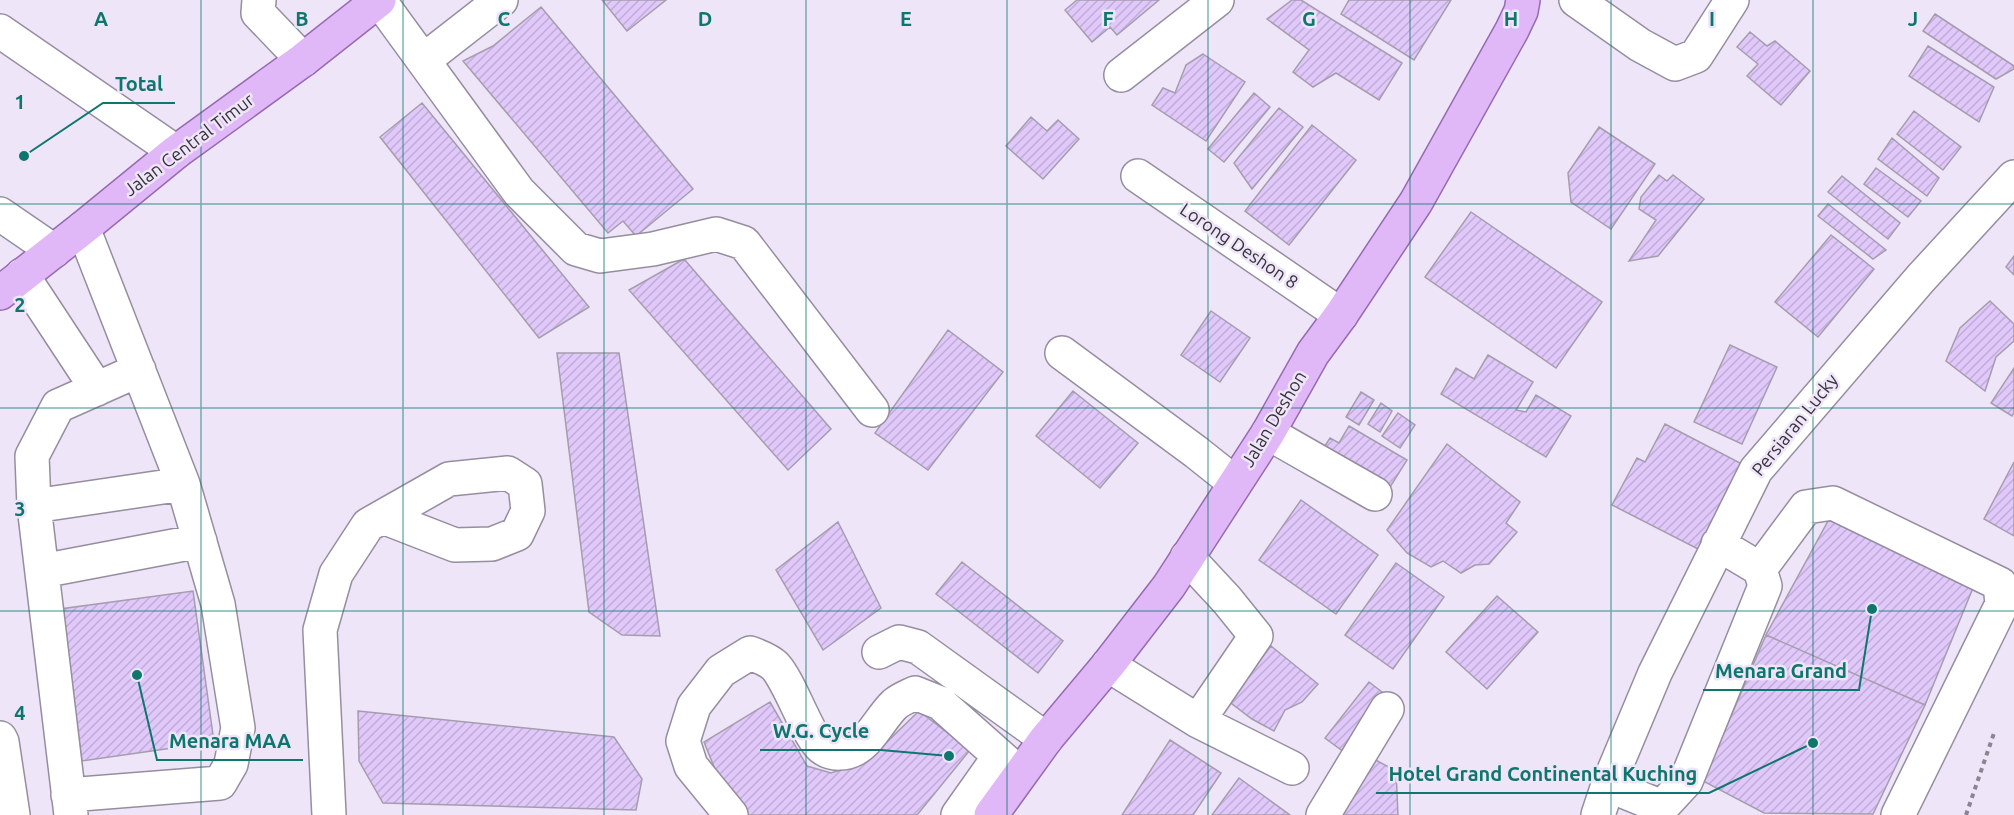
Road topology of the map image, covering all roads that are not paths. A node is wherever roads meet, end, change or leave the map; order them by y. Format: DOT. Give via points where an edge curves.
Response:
graph roads {
  1 [pos="259,0"];
  2 [pos="501,0"];
  3 [pos="1217,0"];
  4 [pos="1523,0"];
  5 [pos="1576,0"];
  6 [pos="1732,0"];
  7 [pos="367,4"];
  8 [pos="0,31"];
  9 [pos="303,60"];
  10 [pos="424,60"];
  11 [pos="1121,75"];
  12 [pos="176,152"];
  13 [pos="1138,176"];
  14 [pos="2014,177"];
  15 [pos="0,214"];
  16 [pos="83,228"];
  17 [pos="54,251"];
  18 [pos="11,284"];
  19 [pos="1341,315"];
  20 [pos="1062,353"];
  21 [pos="138,370"];
  22 [pos="97,389"];
  23 [pos="872,410"];
  24 [pos="1268,433"];
  25 [pos="1235,483"];
  26 [pos="183,484"];
  27 [pos="1375,494"];
  28 [pos="34,506"];
  29 [pos="383,517"];
  30 [pos="200,541"];
  31 [pos="1718,544"];
  32 [pos="1187,557"];
  33 [pos="1760,569"];
  34 [pos="42,571"];
  35 [pos="879,652"];
  36 [pos="1108,665"];
  37 [pos="1387,709"];
  38 [pos="1198,721"];
  39 [pos="0,738"];
  40 [pos="1047,739"];
  41 [pos="1292,768"];
  42 [pos="1007,791"];
  43 [pos="1603,800"];
  44 [pos="107,804"];
  45 [pos="69,805"];
  46 [pos="1668,811"];
  47 [pos="12,815"];
  48 [pos="329,815"];
  49 [pos="731,815"];
  50 [pos="958,815"];
  51 [pos="1323,815"];
  52 [pos="1898,815"];
  1 -- 9 [label="street" via="258,13"];
  2 -- 10 [label="street"];
  3 -- 11 [label="street"];
  4 -- 19 [label="main road, Jalan Deshon" via="1512,30 1416,202"];
  5 -- 6 [label="street" via="1640,45 1675,64 1696,56"];
  7 -- 9 [label="main road, Jalan Central Timur"];
  7 -- 10 [label="street"];
  8 -- 12 [label="street"];
  9 -- 12 [label="main road, Jalan Central Timur"];
  10 -- 23 [label="street" via="519,192 576,249 600,256 716,234 744,243"];
  12 -- 16 [label="main road, Jalan Central Timur"];
  13 -- 19 [label="street, Lorong Deshon 8"];
  14 -- 31 [label="street, Persiaran Lucky" via="1921,278 1756,470"];
  15 -- 17 [label="street"];
  16 -- 17 [label="main road, Jalan Central Timur"];
  16 -- 21 [label="street"];
  17 -- 18 [label="main road, Jalan Central Timur"];
  18 -- 22 [label="street"];
  19 -- 24 [label="main road, Jalan Deshon" via="1313,353"];
  20 -- 25 [label="street"];
  21 -- 22 [label="street"];
  21 -- 26 [label="street"];
  22 -- 28 [label="street" via="58,406 32,456"];
  24 -- 25 [label="main road, Jalan Deshon"];
  24 -- 27 [label="street"];
  25 -- 32 [label="main road, Jalan Deshon"];
  26 -- 28 [label="street"];
  26 -- 30 [label="street"];
  28 -- 34 [label="street"];
  29 -- 48 [label="street" via="368,525 336,574 320,630"];
  30 -- 34 [label="street"];
  30 -- 44 [label="street" via="218,604 238,728 231,764 220,783"];
  31 -- 33 [label="street"];
  31 -- 43 [label="street, Persiaran Lucky" via="1655,673"];
  32 -- 36 [label="main road, Jalan Deshon"];
  32 -- 38 [label="street" via="1256,636"];
  33 -- 46 [label="street" via="1766,586 1686,781"];
  33 -- 52 [label="street" via="1806,507 1833,503 2000,584 2002,603"];
  34 -- 45 [label="street"];
  35 -- 40 [label="street" via="900,642 918,647"];
  36 -- 38 [label="street"];
  36 -- 40 [label="main road, Jalan Deshon"];
  37 -- 51 [label="street"];
  38 -- 41 [label="street"];
  39 -- 47 [label="street"];
  40 -- 42 [label="main road, Jalan Deshon"];
  42 -- 49 [label="street" via="940,703 915,693 896,703 855,749 833,753 822,749 774,665 750,653 721,671 694,706 683,741 691,766"];
  42 -- 50 [label="street"];
  43 -- 46 [label="street"];
  44 -- 45 [label="street"];
}
